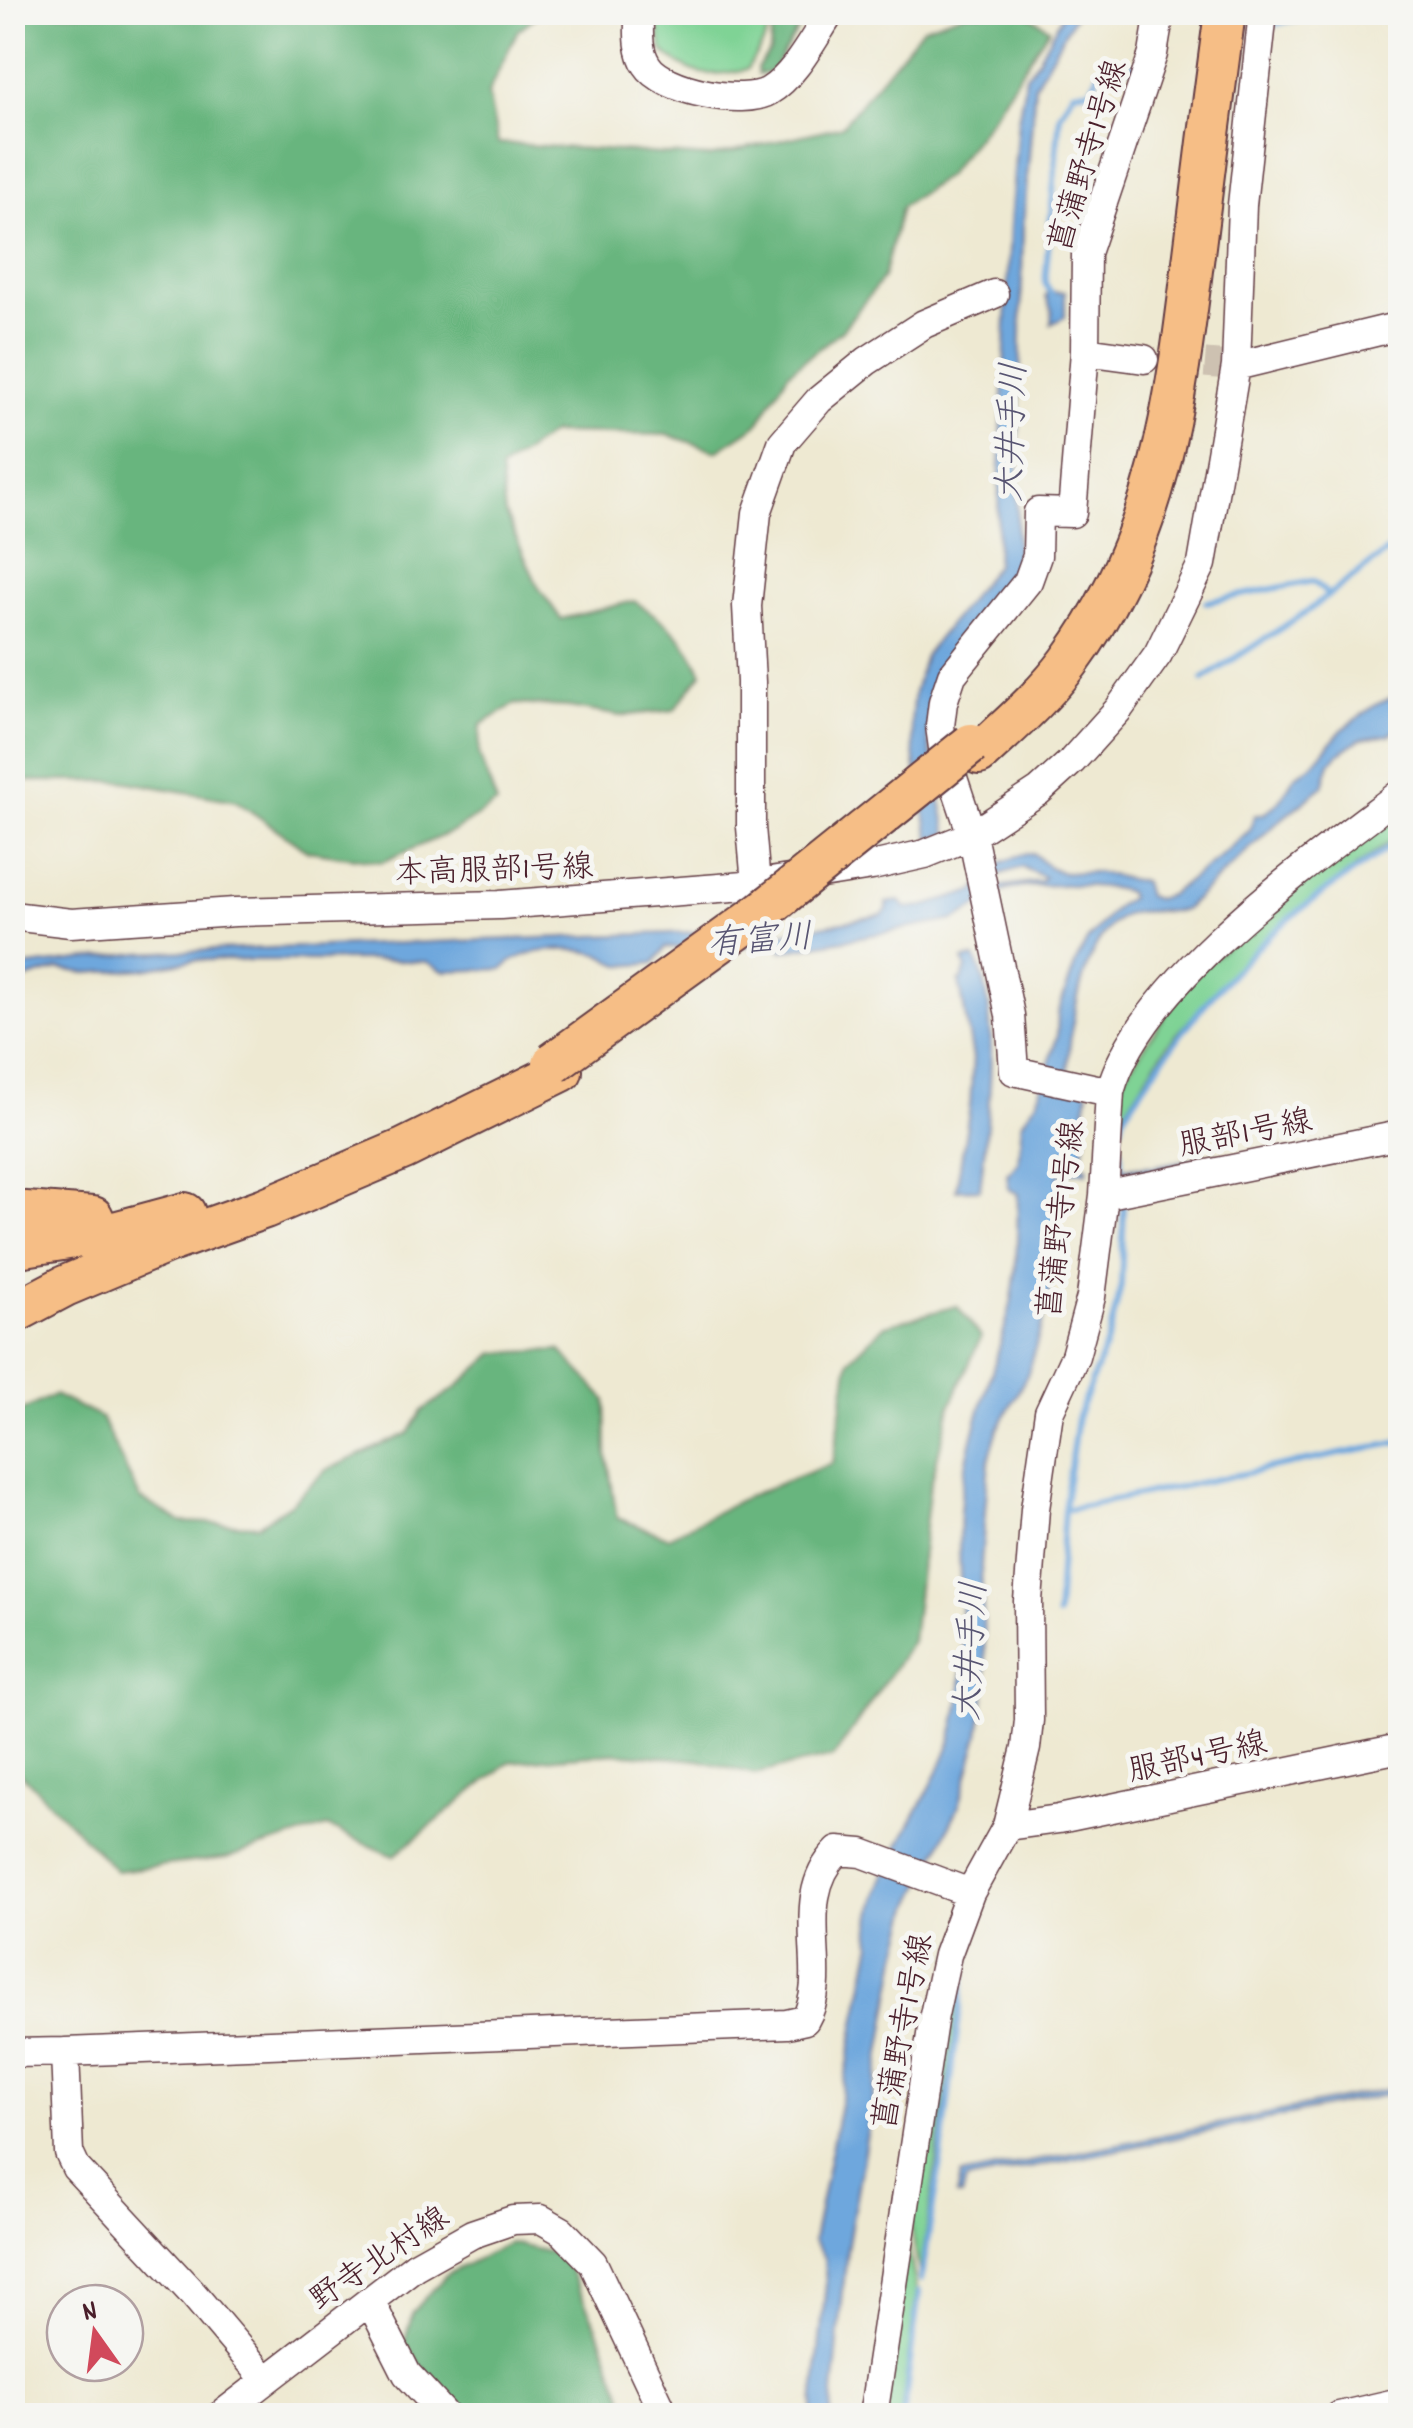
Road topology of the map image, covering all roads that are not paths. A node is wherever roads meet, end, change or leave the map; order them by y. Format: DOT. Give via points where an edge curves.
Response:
graph roads {
  1 [pos="640,12"];
  2 [pos="831,12"];
  3 [pos="1160,12"];
  4 [pos="1214,12"];
  5 [pos="1225,12"];
  6 [pos="1262,12"];
  7 [pos="994,294"];
  8 [pos="1400,326"];
  9 [pos="1085,351"];
  10 [pos="1144,358"];
  11 [pos="1236,366"];
  12 [pos="975,749"];
  13 [pos="1400,794"];
  14 [pos="973,841"];
  15 [pos="756,884"];
  16 [pos="12,916"];
  17 [pos="558,1067"];
  18 [pos="1104,1091"];
  19 [pos="1400,1135"];
  20 [pos="262,1192"];
  21 [pos="1104,1195"];
  22 [pos="12,1212"];
  23 [pos="167,1242"];
  24 [pos="12,1248"];
  25 [pos="12,1268"];
  26 [pos="12,1314"];
  27 [pos="1400,1748"];
  28 [pos="1008,1826"];
  29 [pos="961,1889"];
  30 [pos="65,2052"];
  31 [pos="12,2053"];
  32 [pos="370,2300"];
  33 [pos="266,2380"];
  34 [pos="1400,2402"];
  35 [pos="220,2416"];
  36 [pos="446,2416"];
  37 [pos="665,2416"];
  38 [pos="873,2416"];
  39 [pos="1339,2416"];
  1 -- 2 [label="street" via="641,52 657,76 684,89 749,98 777,86"];
  3 -- 9 [label="street, 菖蒲野寺1号線" via="1153,54 1086,253"];
  4 -- 12 [label="highway" via="1164,396 1137,505 1084,618"];
  5 -- 12 [label="highway" via="1176,398 1150,508 1068,663 1035,702"];
  6 -- 11 [label="street, 本高服部1号線" via="1242,204"];
  7 -- 15 [label="street" via="924,324 866,362 819,400 782,443 757,513 747,606"];
  8 -- 11 [label="street"];
  9 -- 10 [label="street"];
  9 -- 14 [label="street, 菖蒲野寺1号線" via="1072,513 1038,512 1038,556 1028,581 952,675 943,702 943,748"];
  11 -- 14 [label="street, 本高服部1号線" via="1202,564 1158,654 1072,761"];
  12 -- 17 [label="highway, bridge"];
  13 -- 18 [label="street, 菖蒲野寺1号線" via="1295,874 1182,979 1140,1029"];
  14 -- 15 [label="street, 本高服部1号線"];
  14 -- 18 [label="street, 菖蒲野寺1号線" via="1010,1014 1014,1071"];
  15 -- 16 [label="street, 本高服部1号線" via="500,905 72,923"];
  17 -- 20 [label="highway" via="397,1141"];
  17 -- 23 [label="highway" via="404,1150"];
  18 -- 21 [label="street, 菖蒲野寺1号線"];
  19 -- 21 [label="street, 服部1号線"];
  20 -- 22 [label="highway" via="100,1218"];
  20 -- 24 [label="highway" via="118,1231"];
  21 -- 28 [label="street, 菖蒲野寺1号線" via="1091,1297 1049,1412 1034,1509 1029,1720"];
  23 -- 25 [label="highway"];
  23 -- 26 [label="highway"];
  27 -- 28 [label="street, 服部4号線"];
  28 -- 29 [label="street, 菖蒲野寺1号線"];
  29 -- 30 [label="street" via="862,1853 838,1851 824,1866 811,1921 813,2006 805,2020 787,2024"];
  29 -- 38 [label="street, 菖蒲野寺1号線" via="934,2015"];
  30 -- 31 [label="street"];
  30 -- 33 [label="street" via="69,2153 76,2168"];
  32 -- 33 [label="street, 野寺北村線"];
  32 -- 36 [label="street" via="407,2374"];
  32 -- 37 [label="street, 野寺北村線" via="472,2234 540,2219 593,2263"];
  33 -- 35 [label="street, 野寺北村線"];
  34 -- 39 [label="street"];
}
